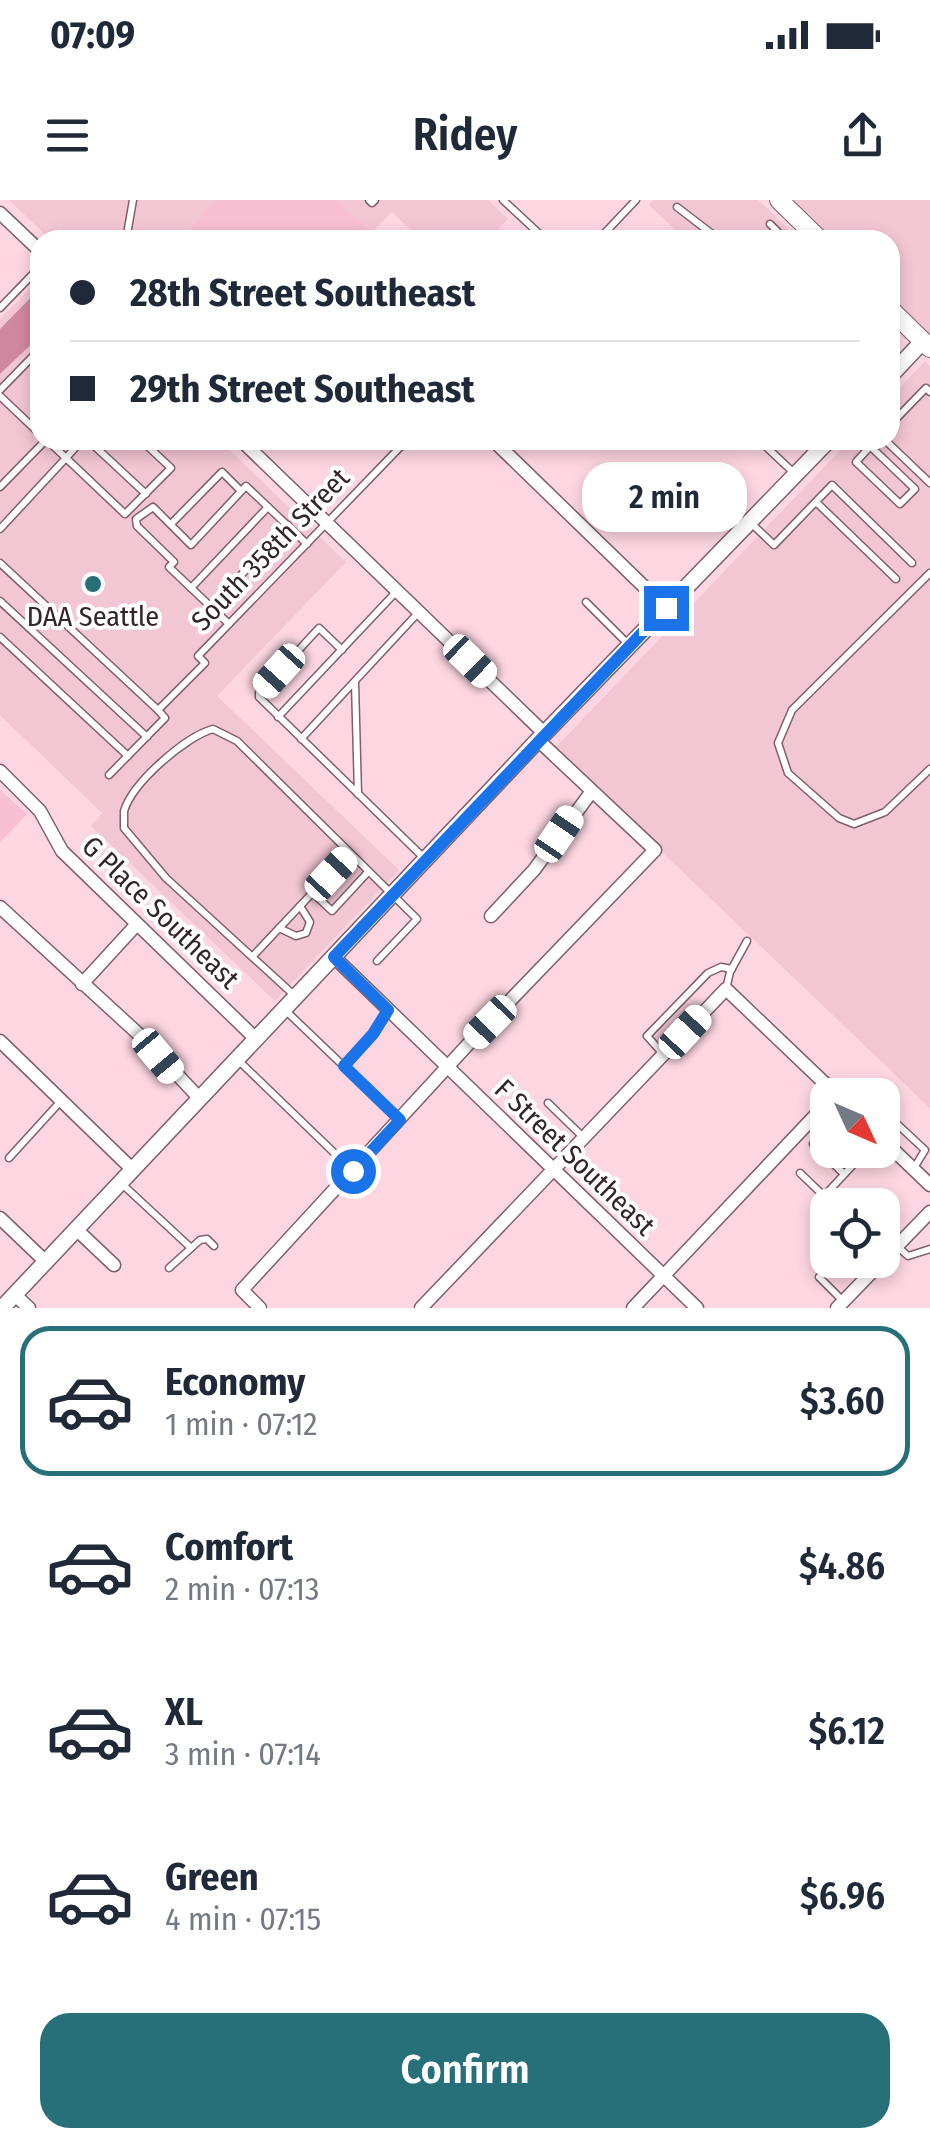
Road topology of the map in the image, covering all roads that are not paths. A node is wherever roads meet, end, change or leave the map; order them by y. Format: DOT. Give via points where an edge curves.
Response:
graph roads {
  1 [pos="133,200"];
  2 [pos="504,200"];
  3 [pos="636,200"];
  4 [pos="779,200"];
  5 [pos="678,206"];
  6 [pos="0,213"];
  7 [pos="770,224"];
  8 [pos="128,230"];
  9 [pos="536,230"];
  10 [pos="608,230"];
  11 [pos="708,230"];
  12 [pos="776,230"];
  13 [pos="810,230"];
  14 [pos="30,242"];
  15 [pos="30,276"];
  16 [pos="0,308"];
  17 [pos="900,319"];
  18 [pos="926,345"];
  19 [pos="30,360"];
  20 [pos="900,367"];
  21 [pos="930,392"];
  22 [pos="0,393"];
  23 [pos="900,415"];
  24 [pos="30,424"];
  25 [pos="36,450"];
  26 [pos="57,450"];
  27 [pos="74,450"];
  28 [pos="96,450"];
  29 [pos="152,450"];
  30 [pos="250,450"];
  31 [pos="397,450"];
  32 [pos="503,450"];
  33 [pos="770,450"];
  34 [pos="819,450"];
  35 [pos="867,450"];
  36 [pos="879,450"];
  37 [pos="896,450"];
  38 [pos="66,458"];
  39 [pos="796,474"];
  40 [pos="930,483"];
  41 [pos="0,487"];
  42 [pos="241,491"];
  43 [pos="146,494"];
  44 [pos="816,502"];
  45 [pos="268,507"];
  46 [pos="750,522"];
  47 [pos="327,523"];
  48 [pos="171,524"];
  49 [pos="288,525"];
  50 [pos="0,529"];
  51 [pos="307,544"];
  52 [pos="912,562"];
  53 [pos="0,563"];
  54 [pos="930,573"];
  55 [pos="896,579"];
  56 [pos="192,588"];
  57 [pos="397,591"];
  58 [pos="0,601"];
  59 [pos="586,602"];
  60 [pos="210,606"];
  61 [pos="666,608"];
  62 [pos="419,612"];
  63 [pos="229,624"];
  64 [pos="0,637"];
  65 [pos="630,646"];
  66 [pos="342,650"];
  67 [pos="354,682"];
  68 [pos="158,710"];
  69 [pos="278,717"];
  70 [pos="542,736"];
  71 [pos="146,737"];
  72 [pos="301,739"];
  73 [pos="128,756"];
  74 [pos="930,769"];
  75 [pos="0,771"];
  76 [pos="109,776"];
  77 [pos="592,790"];
  78 [pos="358,794"];
  79 [pos="350,854"];
  80 [pos="426,860"];
  81 [pos="368,872"];
  82 [pos="313,893"];
  83 [pos="392,894"];
  84 [pos="300,906"];
  85 [pos="0,907"];
  86 [pos="492,916"];
  87 [pos="137,924"];
  88 [pos="279,928"];
  89 [pos="747,941"];
  90 [pos="253,956"];
  91 [pos="334,957"];
  92 [pos="377,961"];
  93 [pos="732,968"];
  94 [pos="82,984"];
  95 [pos="726,989"];
  96 [pos="296,997"];
  97 [pos="284,1010"];
  98 [pos="388,1010"];
  99 [pos="256,1039"];
  100 [pos="0,1042"];
  101 [pos="664,1054"];
  102 [pos="237,1060"];
  103 [pos="344,1066"];
  104 [pos="448,1069"];
  105 [pos="816,1078"];
  106 [pos="200,1100"];
  107 [pos="61,1101"];
  108 [pos="548,1102"];
  109 [pos="400,1120"];
  110 [pos="810,1121"];
  111 [pos="900,1127"];
  112 [pos="585,1138"];
  113 [pos="900,1156"];
  114 [pos="9,1158"];
  115 [pos="838,1168"];
  116 [pos="850,1168"];
  117 [pos="913,1169"];
  118 [pos="133,1170"];
  119 [pos="353,1171"];
  120 [pos="553,1172"];
  121 [pos="800,1173"];
  122 [pos="844,1174"];
  123 [pos="121,1183"];
  124 [pos="930,1185"];
  125 [pos="930,1212"];
  126 [pos="0,1218"];
  127 [pos="77,1230"];
  128 [pos="900,1243"];
  129 [pos="214,1246"];
  130 [pos="190,1248"];
  131 [pos="900,1249"];
  132 [pos="930,1250"];
  133 [pos="46,1262"];
  134 [pos="114,1264"];
  135 [pos="169,1268"];
  136 [pos="664,1276"];
  137 [pos="819,1278"];
  138 [pos="866,1278"];
  139 [pos="14,1295"];
  140 [pos="840,1305"];
  141 [pos="2,1308"];
  142 [pos="29,1308"];
  143 [pos="260,1308"];
  144 [pos="421,1308"];
  145 [pos="632,1308"];
  146 [pos="697,1308"];
  1 -- 8 [label="lane"];
  2 -- 9 [label="lane"];
  3 -- 10 [label="lane"];
  4 -- 13 [label="main road"];
  5 -- 11 [label="lane"];
  6 -- 14 [label="street"];
  7 -- 12 [label="lane"];
  15 -- 16 [label="lane"];
  17 -- 18 [label="main road"];
  18 -- 20 [label="street"];
  19 -- 22 [label="lane"];
  21 -- 23 [label="lane" via="926,388"];
  22 -- 24 [label="lane"];
  25 -- 41 [label="lane"];
  26 -- 38 [label="lane"];
  27 -- 38 [label="lane"];
  28 -- 43 [label="lane"];
  29 -- 43 [label="lane" via="171,468"];
  30 -- 47 [label="street"];
  31 -- 47 [label="lane, South 358th Street"];
  32 -- 61 [label="street"];
  33 -- 39 [label="lane"];
  34 -- 39 [label="street"];
  35 -- 36 [label="lane" via="856,462 900,504 915,489"];
  37 -- 40 [label="lane"];
  38 -- 43 [label="lane" via="125,514"];
  38 -- 50 [label="lane"];
  39 -- 46 [label="street"];
  42 -- 45 [label="lane" via="246,486"];
  42 -- 48 [label="lane" via="222,472"];
  42 -- 48 [label="lane" via="192,544"];
  44 -- 46 [label="lane" via="774,545"];
  44 -- 52 [label="lane" via="832,485"];
  44 -- 55 [label="lane"];
  45 -- 49 [label="lane"];
  45 -- 56 [label="lane"];
  46 -- 61 [label="street"];
  47 -- 51 [label="lane, South 358th Street"];
  47 -- 57 [label="street"];
  48 -- 56 [label="lane" via="153,507 136,520"];
  49 -- 51 [label="lane"];
  49 -- 60 [label="lane"];
  51 -- 63 [label="lane, South 358th Street"];
  53 -- 68 [label="lane"];
  54 -- 74 [label="lane" via="792,710 778,744 788,774 854,824 885,812"];
  56 -- 60 [label="lane"];
  57 -- 62 [label="street"];
  57 -- 66 [label="lane"];
  58 -- 71 [label="lane"];
  59 -- 65 [label="lane"];
  60 -- 63 [label="lane"];
  61 -- 65 [label="street"];
  62 -- 67 [label="lane"];
  62 -- 70 [label="street"];
  63 -- 68 [label="lane, South 358th Street" via="198,656 205,662"];
  64 -- 73 [label="lane"];
  65 -- 70 [label="street"];
  66 -- 69 [label="lane"];
  66 -- 69 [label="lane" via="319,628 260,693"];
  67 -- 72 [label="lane"];
  67 -- 78 [label="lane"];
  68 -- 71 [label="lane, South 358th Street" via="165,718"];
  69 -- 72 [label="lane"];
  70 -- 77 [label="street"];
  70 -- 80 [label="street"];
  71 -- 73 [label="lane, South 358th Street"];
  72 -- 78 [label="lane"];
  73 -- 76 [label="lane, South 358th Street"];
  75 -- 87 [label="street, G Place Southeast" via="34,804 62,851"];
  77 -- 86 [label="street"];
  77 -- 104 [label="street" via="655,850"];
  78 -- 80 [label="lane"];
  79 -- 81 [label="lane"];
  79 -- 82 [label="lane"];
  79 -- 90 [label="lane" via="230,736 213,729 200,733 164,760 132,798 124,828 166,878"];
  80 -- 83 [label="street"];
  81 -- 82 [label="lane" via="332,911"];
  81 -- 83 [label="lane"];
  82 -- 84 [label="lane"];
  83 -- 91 [label="street"];
  83 -- 92 [label="lane" via="416,919"];
  84 -- 88 [label="lane"];
  84 -- 88 [label="lane" via="310,922 306,933"];
  85 -- 94 [label="street"];
  87 -- 94 [label="street"];
  87 -- 99 [label="street, G Place Southeast"];
  88 -- 90 [label="lane"];
  89 -- 93 [label="lane"];
  90 -- 96 [label="lane"];
  91 -- 96 [label="street"];
  91 -- 98 [label="street, F Street Southeast"];
  93 -- 95 [label="lane"];
  93 -- 101 [label="lane" via="708,973 648,1036"];
  94 -- 106 [label="street"];
  95 -- 101 [label="street"];
  95 -- 105 [label="street"];
  96 -- 97 [label="street"];
  97 -- 99 [label="street"];
  97 -- 103 [label="lane"];
  98 -- 103 [label="lane"];
  98 -- 104 [label="street, F Street Southeast"];
  99 -- 102 [label="street"];
  100 -- 107 [label="street"];
  101 -- 112 [label="street"];
  102 -- 106 [label="street"];
  102 -- 119 [label="lane"];
  103 -- 109 [label="lane"];
  104 -- 109 [label="street"];
  104 -- 120 [label="street, F Street Southeast"];
  106 -- 118 [label="street"];
  107 -- 114 [label="lane"];
  107 -- 118 [label="street"];
  108 -- 112 [label="lane"];
  109 -- 119 [label="street"];
  110 -- 136 [label="street"];
  111 -- 117 [label="lane" via="925,1150"];
  112 -- 120 [label="street"];
  113 -- 117 [label="street"];
  115 -- 122 [label="lane"];
  116 -- 122 [label="lane"];
  117 -- 124 [label="street"];
  118 -- 123 [label="street"];
  119 -- 143 [label="street" via="242,1290"];
  120 -- 136 [label="street, F Street Southeast"];
  120 -- 144 [label="street"];
  121 -- 122 [label="lane" via="824,1196"];
  123 -- 127 [label="street"];
  123 -- 130 [label="lane"];
  125 -- 128 [label="street"];
  126 -- 133 [label="street"];
  127 -- 133 [label="street"];
  127 -- 134 [label="street"];
  129 -- 130 [label="lane" via="204,1238"];
  130 -- 135 [label="lane"];
  131 -- 132 [label="lane" via="908,1256"];
  133 -- 139 [label="street"];
  136 -- 145 [label="street"];
  136 -- 146 [label="street, F Street Southeast"];
  137 -- 140 [label="lane"];
  138 -- 140 [label="street"];
  139 -- 141 [label="street"];
  139 -- 142 [label="street"];
}
